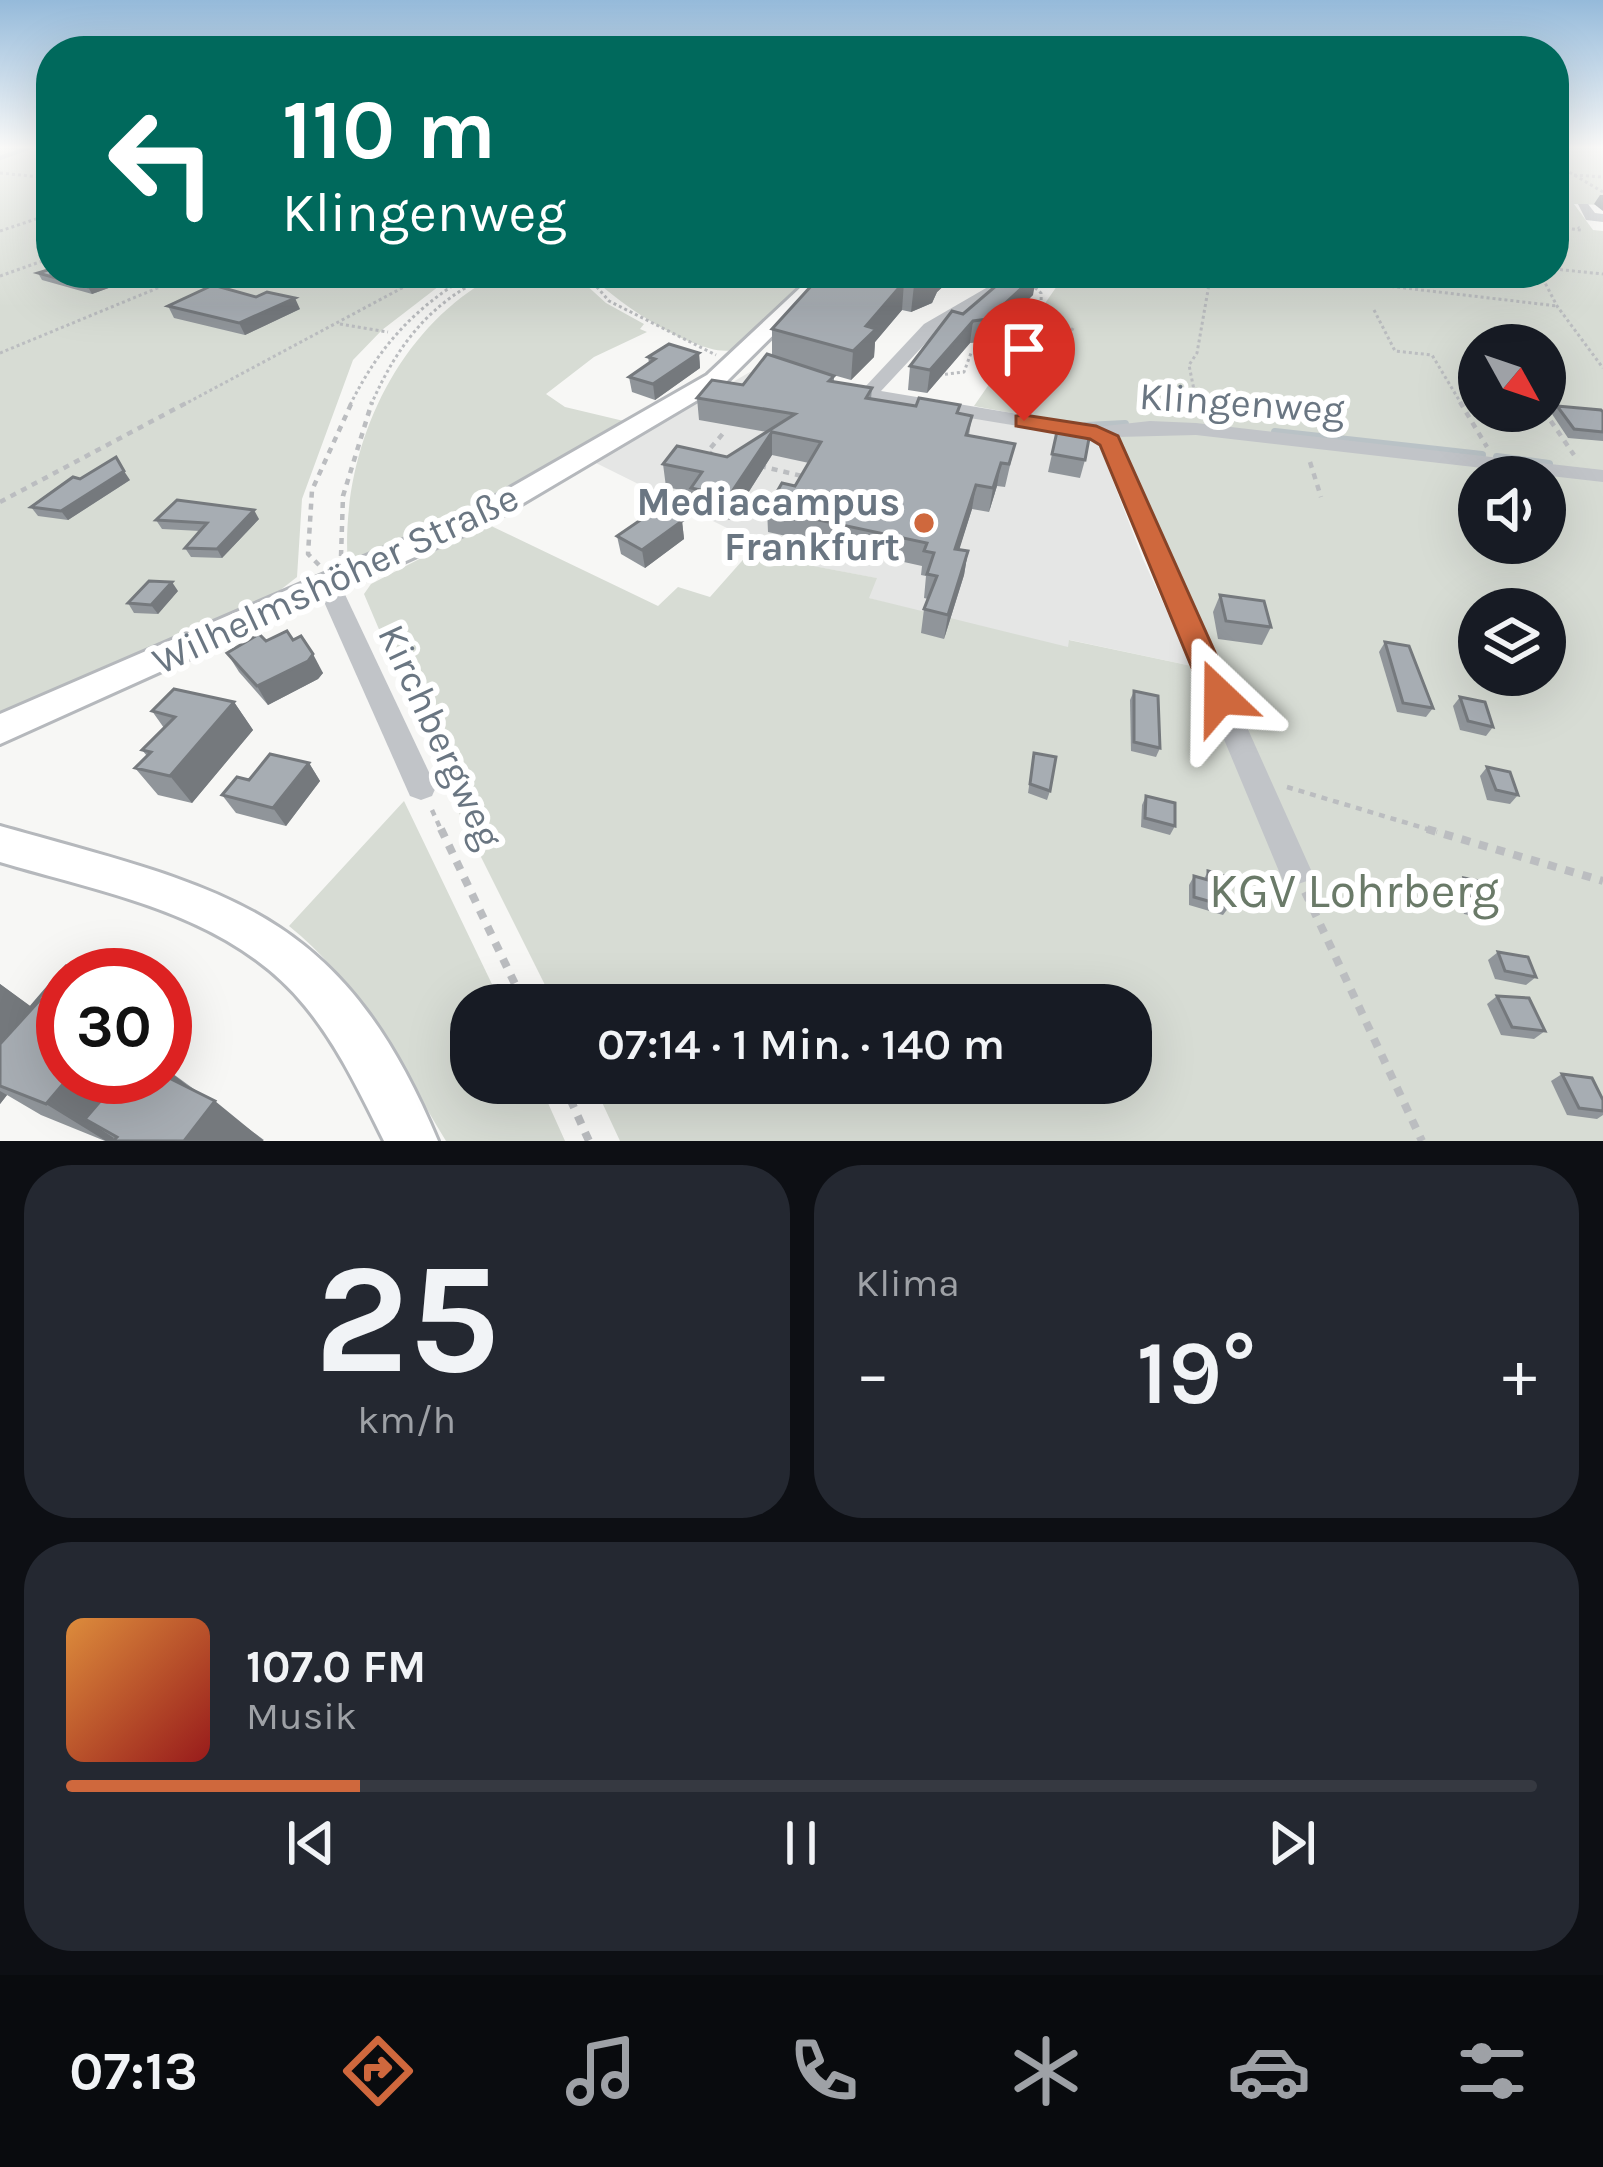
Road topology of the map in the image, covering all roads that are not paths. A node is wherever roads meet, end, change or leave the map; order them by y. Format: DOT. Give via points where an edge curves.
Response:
graph roads {
  1 [pos="1603,209"];
  2 [pos="1603,218"];
  3 [pos="814,288"];
  4 [pos="998,288"];
  5 [pos="824,384"];
  6 [pos="867,395"];
  7 [pos="1096,433"];
  8 [pos="1595,475"];
  9 [pos="337,582"];
  10 [pos="0,730"];
  11 [pos="421,787"];
  12 [pos="0,844"];
  13 [pos="1295,870"];
  14 [pos="412,1141"];
  1 -- 2 [label="street" via="1583,207"];
  3 -- 9 [label="main road, Wilhelmshöher Straße" via="750,362 478,518"];
  4 -- 6 [label="street" via="930,328"];
  5 -- 6 [label="street, Klingenweg"];
  6 -- 7 [label="street, Klingenweg"];
  7 -- 8 [label="street, Klingenweg" via="1150,427 1303,439"];
  7 -- 13 [label="street" via="1110,441"];
  9 -- 10 [label="main road, Wilhelmshöher Straße"];
  9 -- 11 [label="street, Kirchbergweg"];
  12 -- 14 [label="main road" via="179,899 272,944 306,972 345,1025"];
}
